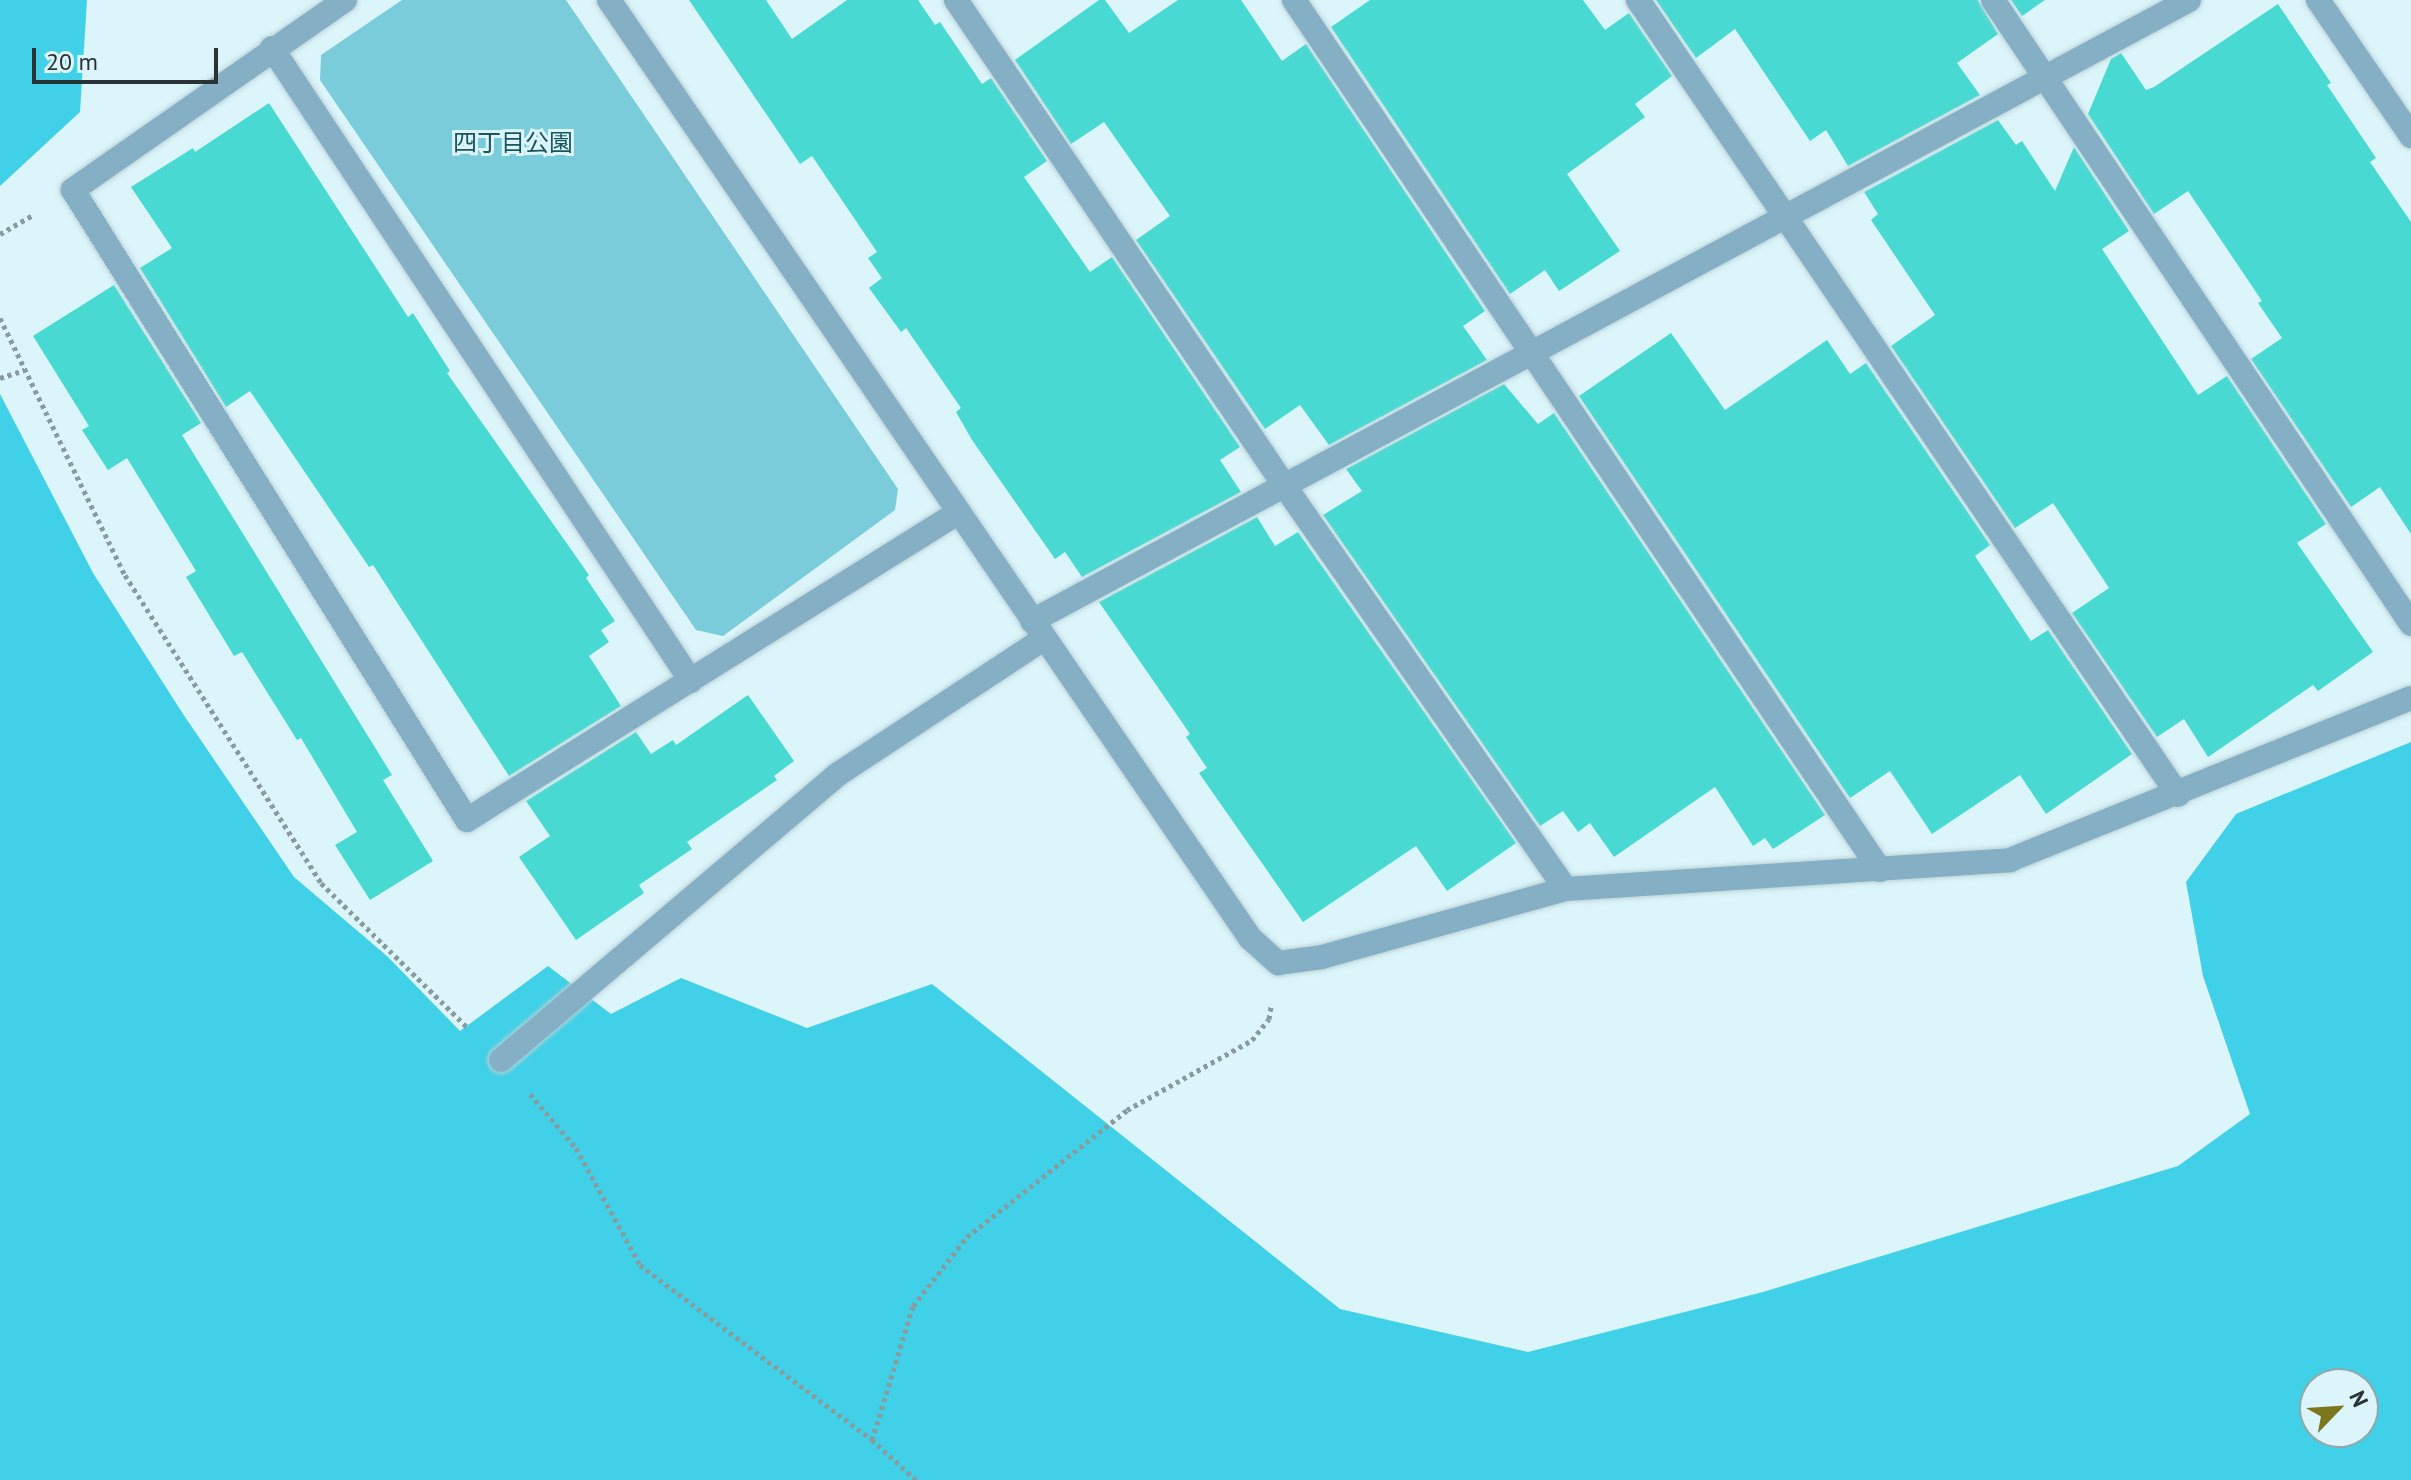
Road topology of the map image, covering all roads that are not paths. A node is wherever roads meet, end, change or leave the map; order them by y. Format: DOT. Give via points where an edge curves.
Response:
graph roads {
  1 [pos="345,0"];
  2 [pos="609,0"];
  3 [pos="956,0"];
  4 [pos="1294,0"];
  5 [pos="1638,0"];
  6 [pos="1993,0"];
  7 [pos="2189,0"];
  8 [pos="2318,0"];
  9 [pos="272,48"];
  10 [pos="2045,76"];
  11 [pos="2411,136"];
  12 [pos="1787,217"];
  13 [pos="1534,351"];
  14 [pos="1286,488"];
  15 [pos="959,512"];
  16 [pos="2411,624"];
  17 [pos="1038,630"];
  18 [pos="691,681"];
  19 [pos="2411,698"];
  20 [pos="2178,795"];
  21 [pos="1880,870"];
  22 [pos="1566,889"];
  23 [pos="501,1060"];
  1 -- 9 [label="street"];
  2 -- 15 [label="street"];
  3 -- 14 [label="street"];
  4 -- 13 [label="street"];
  5 -- 12 [label="street"];
  6 -- 10 [label="street"];
  7 -- 10 [label="street"];
  8 -- 11 [label="street"];
  9 -- 18 [label="street"];
  9 -- 18 [label="street" via="73,190 467,820"];
  10 -- 12 [label="street"];
  10 -- 16 [label="street"];
  12 -- 13 [label="street"];
  12 -- 20 [label="street"];
  13 -- 14 [label="street"];
  13 -- 21 [label="street"];
  14 -- 17 [label="street"];
  14 -- 22 [label="street"];
  15 -- 17 [label="street"];
  15 -- 18 [label="street"];
  17 -- 22 [label="street" via="1250,938 1278,963 1322,957"];
  17 -- 23 [label="street" via="837,775"];
  19 -- 20 [label="street"];
  20 -- 21 [label="street" via="2010,860"];
  21 -- 22 [label="street"];
}
